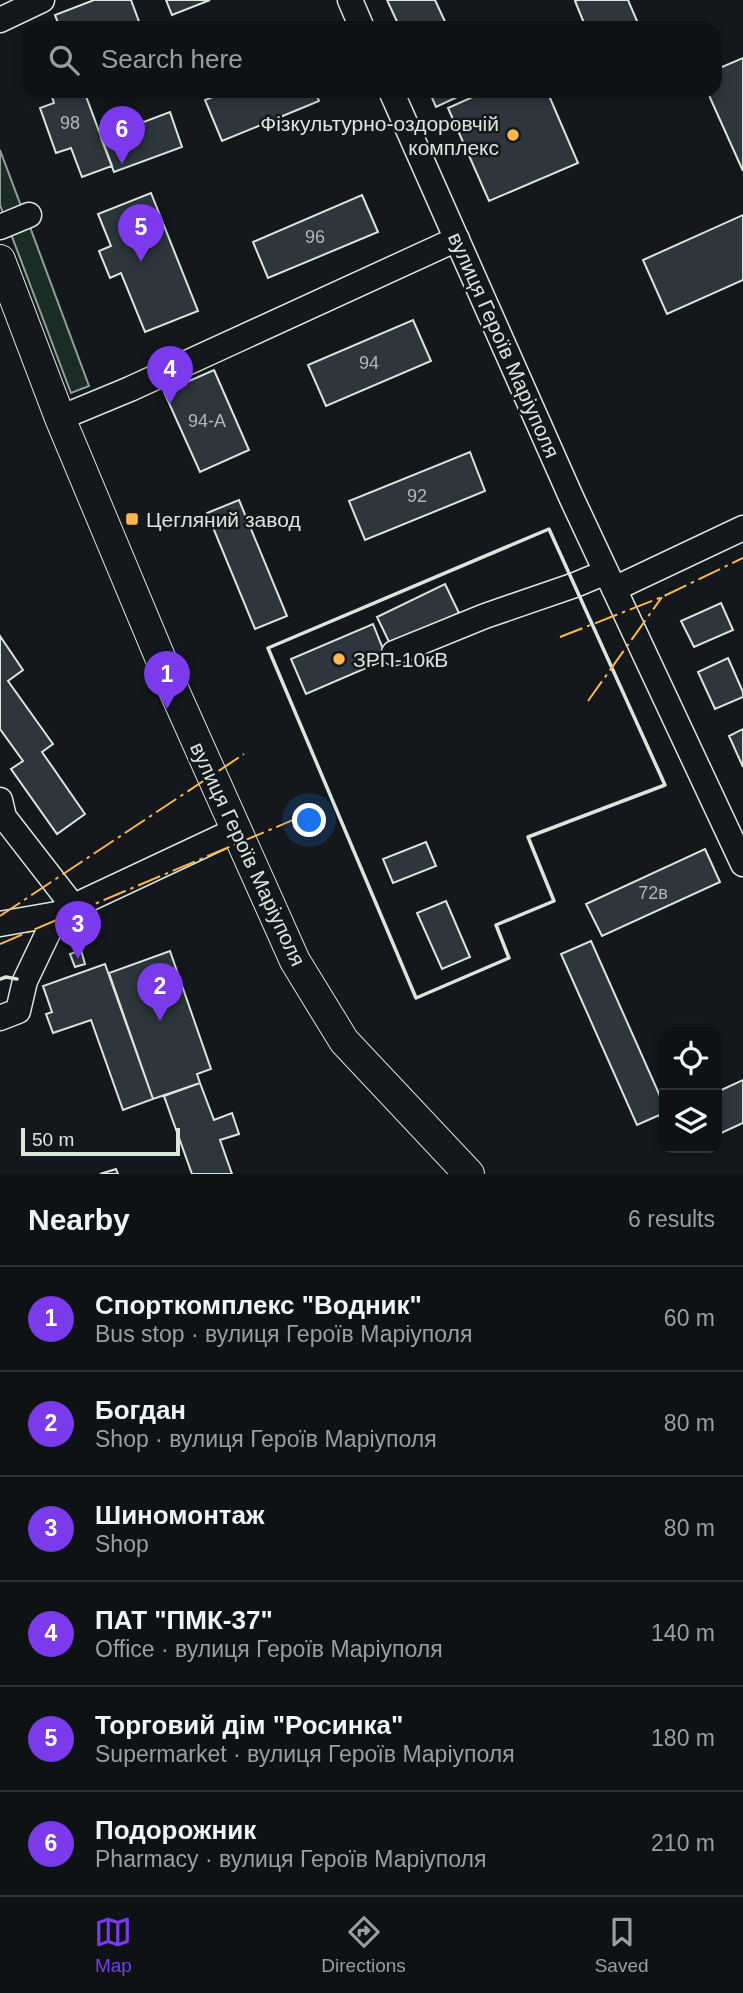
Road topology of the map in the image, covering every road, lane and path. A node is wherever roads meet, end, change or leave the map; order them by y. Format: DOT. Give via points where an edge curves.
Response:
graph roads {
  1 [pos="42,0"];
  2 [pos="350,0"];
  3 [pos="0,20"];
  4 [pos="359,21"];
  5 [pos="394,98"];
  6 [pos="29,215"];
  7 [pos="0,227"];
  8 [pos="457,239"];
  9 [pos="0,260"];
  10 [pos="60,418"];
  11 [pos="743,528"];
  12 [pos="610,580"];
  13 [pos="394,653"];
  14 [pos="0,800"];
  15 [pos="236,830"];
  16 [pos="743,864"];
  17 [pos="65,910"];
  18 [pos="0,924"];
  19 [pos="0,1018"];
  20 [pos="469,1174"];
  1 -- 3 [label="street"];
  2 -- 4 [label="street"];
  5 -- 8 [label="street, вулиця Героїв Маріуполя"];
  6 -- 7 [label="street"];
  8 -- 10 [label="street" via="111,387"];
  8 -- 12 [label="street, вулиця Героїв Маріуполя"];
  9 -- 10 [label="main road, вулиця Героїв Маріуполя"];
  10 -- 15 [label="main road, вулиця Героїв Маріуполя"];
  11 -- 12 [label="street"];
  12 -- 13 [label="street" via="575,585"];
  12 -- 16 [label="street, вулиця Героїв Маріуполя"];
  14 -- 17 [label="street" via="4,817"];
  15 -- 17 [label="street"];
  15 -- 20 [label="main road, вулиця Героїв Маріуполя" via="295,961 344,1041"];
  17 -- 18 [label="street"];
  17 -- 19 [label="street" via="25,981 18,1012"];
}
